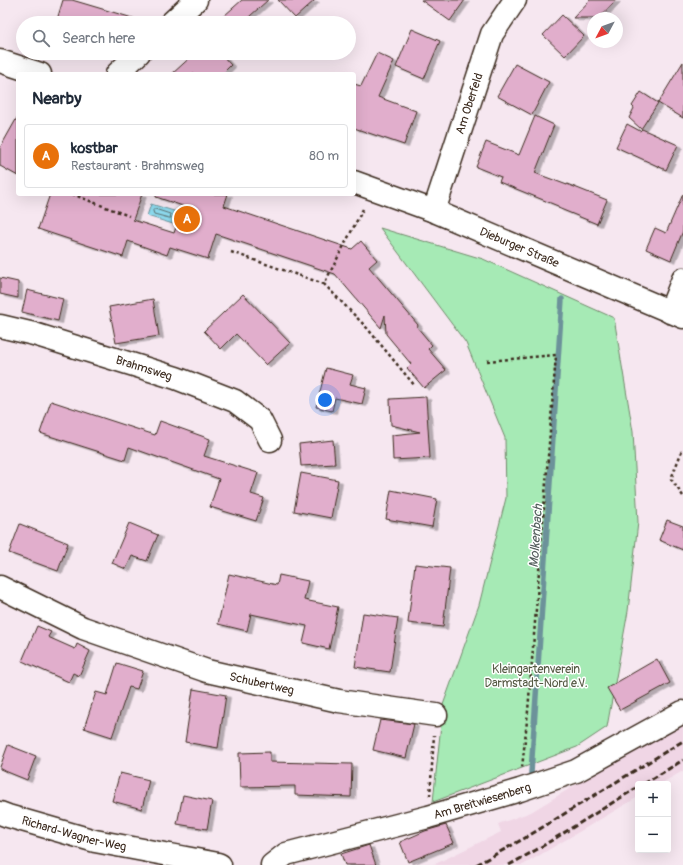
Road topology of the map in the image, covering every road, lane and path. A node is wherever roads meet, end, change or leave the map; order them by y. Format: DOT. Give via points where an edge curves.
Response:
graph roads {
  1 [pos="196,0"];
  2 [pos="514,0"];
  3 [pos="179,16"];
  4 [pos="132,60"];
  5 [pos="0,62"];
  6 [pos="33,72"];
  7 [pos="119,72"];
  8 [pos="356,183"];
  9 [pos="77,196"];
  10 [pos="363,209"];
  11 [pos="434,212"];
  12 [pos="129,216"];
  13 [pos="230,252"];
  14 [pos="683,279"];
  15 [pos="324,284"];
  16 [pos="677,314"];
  17 [pos="0,326"];
  18 [pos="488,361"];
  19 [pos="415,386"];
  20 [pos="270,440"];
  21 [pos="683,448"];
  22 [pos="683,496"];
  23 [pos="0,587"];
  24 [pos="683,712"];
  25 [pos="436,715"];
  26 [pos="520,790"];
  27 [pos="0,813"];
  28 [pos="428,817"];
  29 [pos="220,865"];
  30 [pos="272,865"];
  1 -- 3 [label="street"];
  2 -- 11 [label="street, Am Oberfeld" via="492,34"];
  4 -- 7 [label="street"];
  5 -- 6 [label="street"];
  8 -- 11 [label="street, Dieburger Straße"];
  9 -- 12 [label="path"];
  10 -- 15 [label="path"];
  11 -- 16 [label="street, Dieburger Straße"];
  13 -- 15 [label="path"];
  14 -- 16 [label="street"];
  15 -- 19 [label="path" via="367,328"];
  17 -- 20 [label="street, Brahmsweg" via="34,334 168,376 235,401 260,420"];
  18 -- 26 [label="path" via="556,355"];
  21 -- 22 [label="path" via="671,479"];
  23 -- 25 [label="street, Schubertweg" via="83,628 207,671 339,701"];
  24 -- 26 [label="street, Am Breitwiesenberg" via="576,771"];
  25 -- 28 [label="path"];
  26 -- 28 [label="street, Am Breitwiesenberg"];
  27 -- 29 [label="street, Richard-Wagner-Weg" via="96,841"];
  28 -- 30 [label="street, Am Breitwiesenberg" via="286,854"];
}
